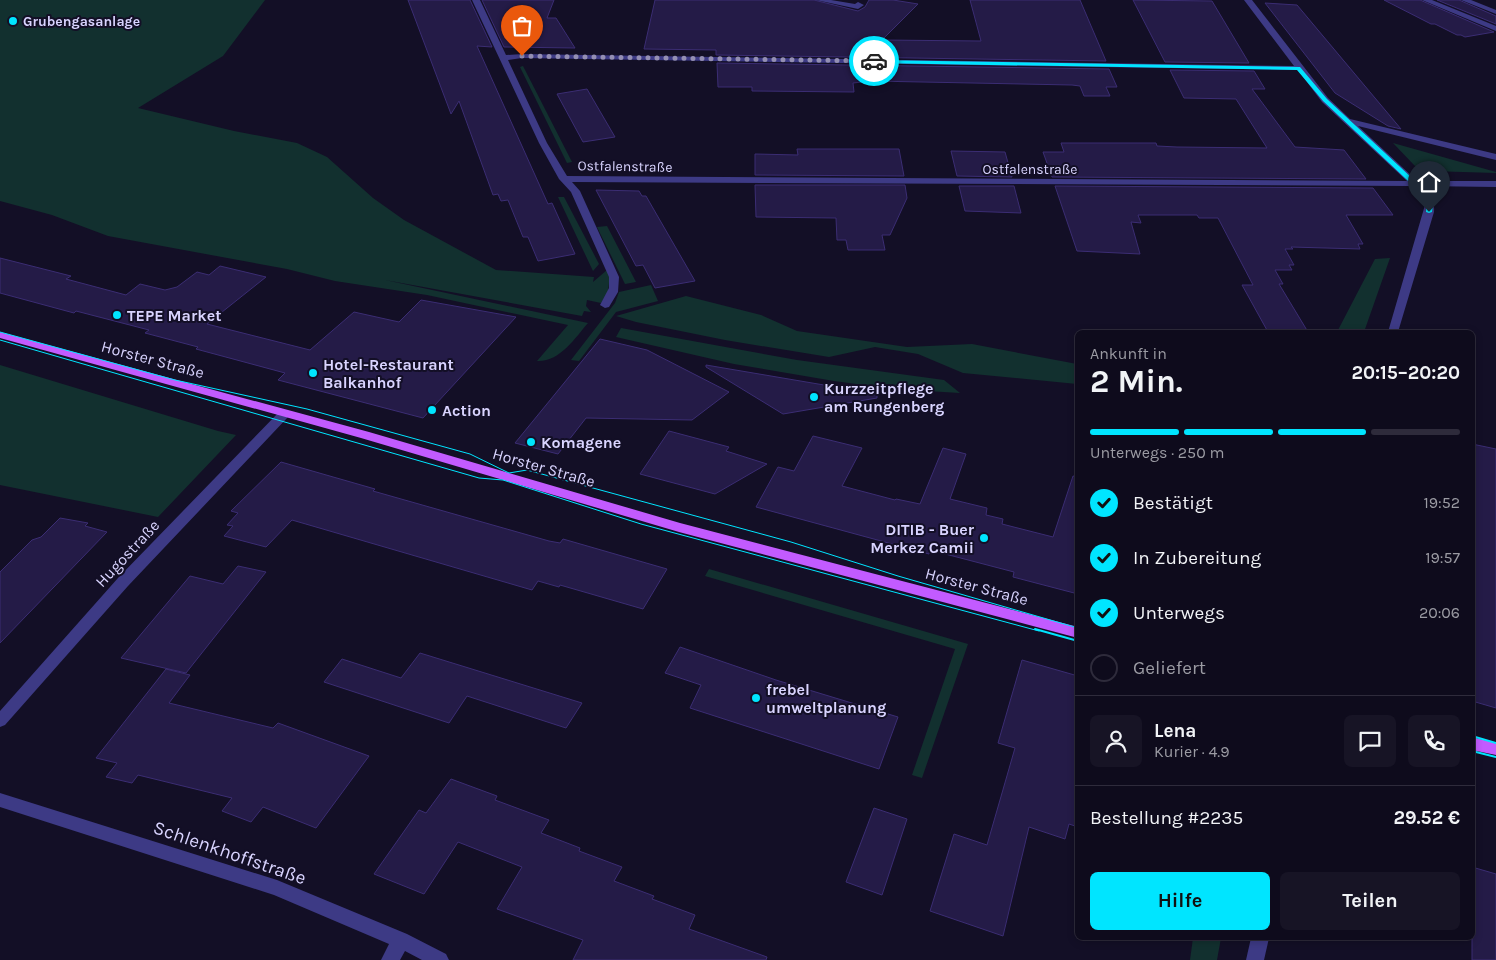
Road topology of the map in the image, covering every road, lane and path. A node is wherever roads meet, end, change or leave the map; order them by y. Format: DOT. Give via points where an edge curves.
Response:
graph roads {
  1 [pos="476,0"];
  2 [pos="820,0"];
  3 [pos="1248,0"];
  4 [pos="1426,0"];
  5 [pos="1465,0"];
  6 [pos="858,4"];
  7 [pos="1496,13"];
  8 [pos="1474,20"];
  9 [pos="1496,29"];
  10 [pos="504,58"];
  11 [pos="1299,68"];
  12 [pos="1348,121"];
  13 [pos="1496,158"];
  14 [pos="564,179"];
  15 [pos="1414,184"];
  16 [pos="1496,184"];
  17 [pos="605,305"];
  18 [pos="1394,330"];
  19 [pos="0,336"];
  20 [pos="284,414"];
  21 [pos="1075,632"];
  22 [pos="0,721"];
  23 [pos="1475,744"];
  24 [pos="1496,749"];
  25 [pos="0,800"];
  26 [pos="401,940"];
  27 [pos="1260,940"];
  28 [pos="390,960"];
  29 [pos="440,960"];
  30 [pos="1255,960"];
  1 -- 10 [label="street"];
  2 -- 6 [label="street" via="858,7"];
  3 -- 11 [label="street"];
  4 -- 8 [label="street"];
  5 -- 7 [label="street"];
  7 -- 8 [label="street"];
  8 -- 9 [label="street"];
  10 -- 11 [label="street"];
  10 -- 14 [label="street"];
  11 -- 12 [label="street" via="1325,100"];
  12 -- 13 [label="street"];
  12 -- 15 [label="street"];
  14 -- 15 [label="street, Ostfalenstraße"];
  14 -- 17 [label="street" via="575,191 616,283"];
  15 -- 16 [label="street, Ostfalenstraße"];
  15 -- 18 [label="street" via="1428,198 1429,212"];
  19 -- 20 [label="main road, Horster Straße"];
  20 -- 21 [label="main road, Horster Straße" via="680,527"];
  20 -- 22 [label="street, Hugostraße" via="123,582"];
  23 -- 24 [label="main road"];
  25 -- 26 [label="street, Schlenkhoffstraße" via="277,888"];
  26 -- 28 [label="street"];
  26 -- 29 [label="street, Schlenkhoffstraße"];
  27 -- 30 [label="street"];
}
